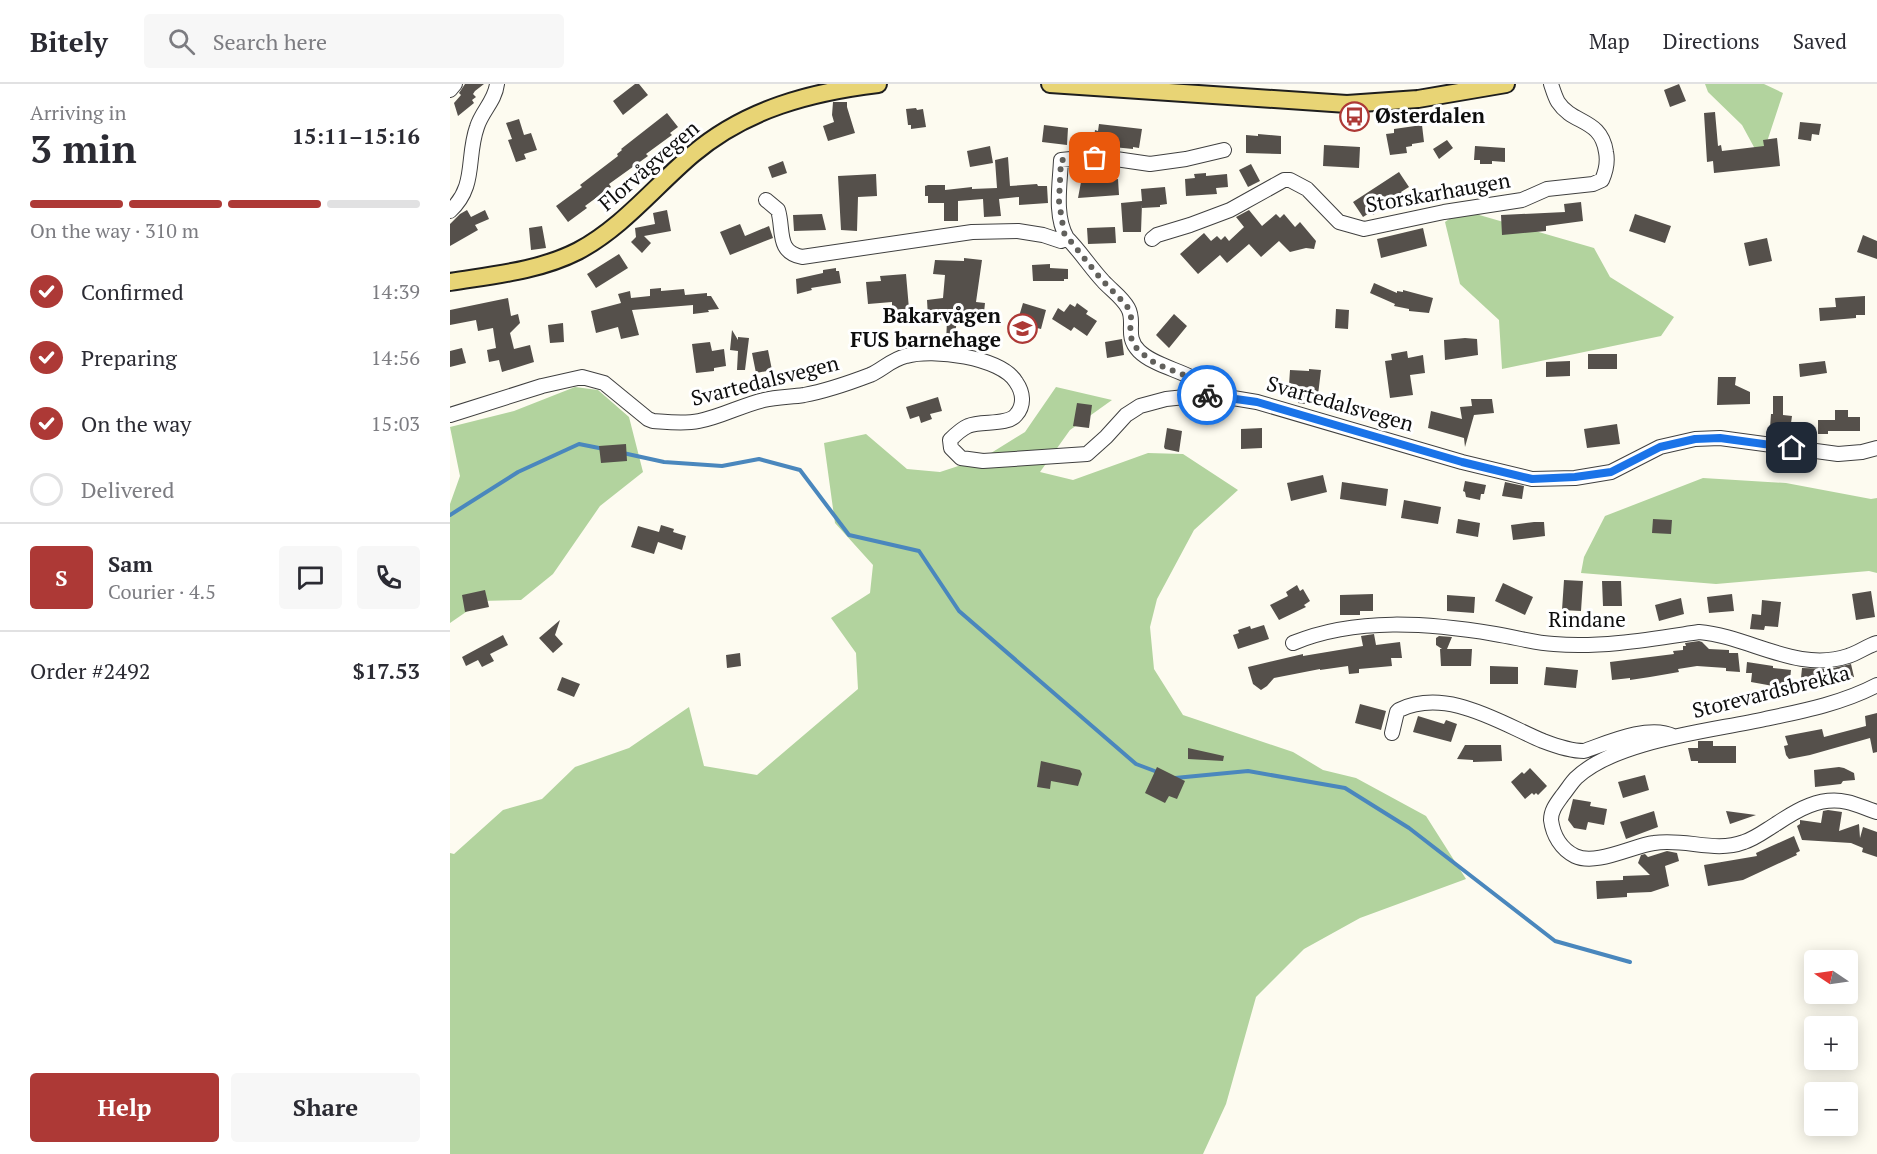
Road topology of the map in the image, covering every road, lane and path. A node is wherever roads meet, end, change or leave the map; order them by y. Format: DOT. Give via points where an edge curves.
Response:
graph roads {
  1 [pos="455,84"];
  2 [pos="497,84"];
  3 [pos="878,84"];
  4 [pos="1050,84"];
  5 [pos="1506,84"];
  6 [pos="1551,84"];
  7 [pos="450,90"];
  8 [pos="1224,150"];
  9 [pos="766,200"];
  10 [pos="450,211"];
  11 [pos="1067,238"];
  12 [pos="1152,239"];
  13 [pos="450,282"];
  14 [pos="1204,395"];
  15 [pos="450,415"];
  16 [pos="1877,448"];
  17 [pos="1293,643"];
  18 [pos="1877,643"];
  19 [pos="1877,685"];
  20 [pos="1392,733"];
  21 [pos="1675,737"];
  22 [pos="1877,812"];
  1 -- 7 [label="street"];
  2 -- 10 [label="street" via="477,125 468,184"];
  3 -- 13 [label="main road, Florvågvegen" via="798,98 737,124 694,153 602,237 569,255 528,269"];
  4 -- 5 [label="main road" via="1347,104 1418,99"];
  6 -- 12 [label="street, Storskarhaugen" via="1558,102 1602,135 1607,164 1602,180 1556,187 1522,200 1364,229 1339,222 1307,189 1284,180 1230,210"];
  8 -- 11 [label="street" via="1150,164 1109,158 1061,160 1059,201"];
  9 -- 11 [label="street" via="778,210 783,245 790,254 802,257 972,232 1018,231 1061,241"];
  11 -- 14 [label="street" via="1127,306 1130,335 1139,351 1156,364 1197,380 1204,387"];
  14 -- 15 [label="street, Svartedalsvegen" via="1166,399 1135,408 1087,454 990,462 961,458 951,448 950,440 968,426 1005,421 1016,415 1023,400 1018,385 1000,368 934,353 906,356 870,375 832,388 764,400 700,421 653,421 604,383 582,377"];
  14 -- 16 [label="street, Svartedalsvegen" via="1257,402 1532,479 1611,472 1660,447 1695,439 1720,438 1839,454"];
  17 -- 18 [label="street, Rindane" via="1326,632 1395,624 1451,628 1562,645 1712,633 1811,660 1847,657"];
  19 -- 21 [label="street, Storevardsbrekka" via="1814,707"];
  20 -- 21 [label="street, Storevardsbrekka" via="1399,710 1424,702 1483,713 1516,730 1578,751 1643,733"];
  21 -- 22 [label="street, Storevardsbrekka" via="1604,760 1577,777 1552,813 1554,834 1564,848 1577,857 1588,858 1654,843 1724,846 1744,843 1816,803 1846,801"];
}
